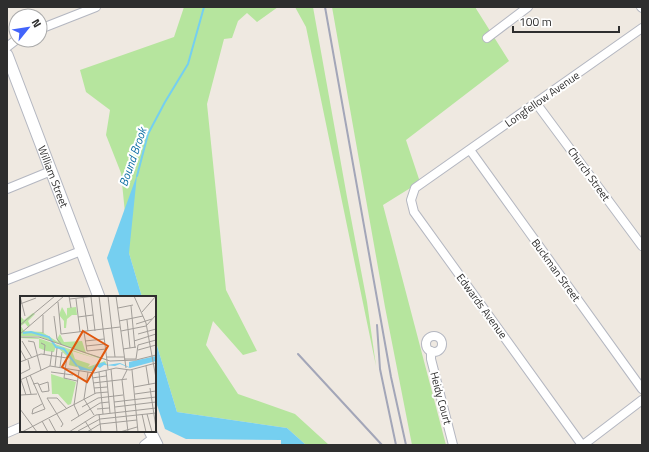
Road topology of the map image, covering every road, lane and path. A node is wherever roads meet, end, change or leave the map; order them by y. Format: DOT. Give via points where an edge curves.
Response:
graph roads {
  1 [pos="96,7"];
  2 [pos="528,7"];
  3 [pos="48,26"];
  4 [pos="642,28"];
  5 [pos="487,38"];
  6 [pos="7,55"];
  7 [pos="536,103"];
  8 [pos="470,150"];
  9 [pos="441,170"];
  10 [pos="51,171"];
  11 [pos="7,189"];
  12 [pos="642,246"];
  13 [pos="81,251"];
  14 [pos="7,280"];
  15 [pos="99,296"];
  16 [pos="431,351"];
  17 [pos="642,389"];
  18 [pos="642,400"];
  19 [pos="20,427"];
  20 [pos="7,433"];
  21 [pos="453,445"];
  22 [pos="582,445"];
  1 -- 3 [label="street"];
  2 -- 5 [label="street"];
  4 -- 7 [label="street, Longfellow Avenue"];
  6 -- 10 [label="main road, William Street"];
  7 -- 8 [label="street, Longfellow Avenue"];
  7 -- 12 [label="street, Church Street"];
  8 -- 9 [label="street, Longfellow Avenue"];
  8 -- 17 [label="street, Buckman Street"];
  9 -- 22 [label="street, Edwards Avenue" via="415,188 411,200 414,212"];
  10 -- 11 [label="street"];
  10 -- 13 [label="main road, William Street"];
  13 -- 14 [label="street"];
  13 -- 15 [label="main road, William Street"];
  16 -- 21 [label="street, Heidy Court" via="430,359"];
  18 -- 22 [label="street"];
  19 -- 20 [label="street"];
}
